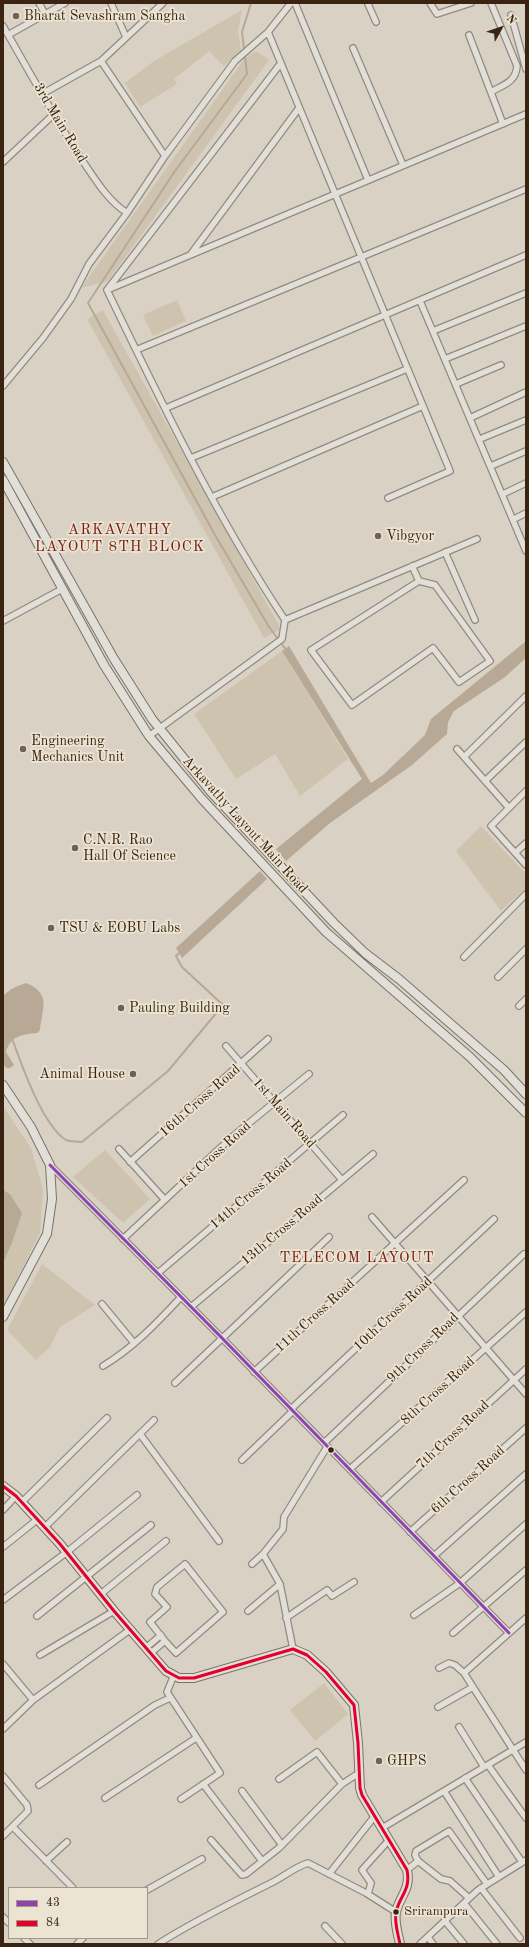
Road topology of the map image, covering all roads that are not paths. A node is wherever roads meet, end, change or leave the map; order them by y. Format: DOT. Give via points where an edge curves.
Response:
graph roads {
  1 [pos="39,3"];
  2 [pos="65,3"];
  3 [pos="111,3"];
  4 [pos="163,3"];
  5 [pos="291,3"];
  6 [pos="295,3"];
  7 [pos="368,3"];
  8 [pos="430,3"];
  9 [pos="471,3"];
  10 [pos="491,3"];
  11 [pos="44,14"];
  12 [pos="511,15"];
  13 [pos="376,22"];
  14 [pos="3,26"];
  15 [pos="268,32"];
  16 [pos="8,35"];
  17 [pos="469,35"];
  18 [pos="126,37"];
  19 [pos="353,48"];
  20 [pos="101,61"];
  21 [pos="281,63"];
  22 [pos="526,69"];
  23 [pos="490,92"];
  24 [pos="42,94"];
  25 [pos="299,108"];
  26 [pos="54,114"];
  27 [pos="526,114"];
  28 [pos="503,124"];
  29 [pos="165,156"];
  30 [pos="4,159"];
  31 [pos="403,165"];
  32 [pos="368,180"];
  33 [pos="526,189"];
  34 [pos="335,194"];
  35 [pos="127,213"];
  36 [pos="191,254"];
  37 [pos="526,255"];
  38 [pos="361,257"];
  39 [pos="107,290"];
  40 [pos="526,293"];
  41 [pos="420,301"];
  42 [pos="385,316"];
  43 [pos="526,326"];
  44 [pos="433,331"];
  45 [pos="136,350"];
  46 [pos="445,359"];
  47 [pos="501,365"];
  48 [pos="407,369"];
  49 [pos="456,384"];
  50 [pos="3,386"];
  51 [pos="526,392"];
  52 [pos="423,406"];
  53 [pos="166,408"];
  54 [pos="470,418"];
  55 [pos="526,420"];
  56 [pos="480,439"];
  57 [pos="526,451"];
  58 [pos="192,458"];
  59 [pos="3,462"];
  60 [pos="491,466"];
  61 [pos="3,480"];
  62 [pos="526,483"];
  63 [pos="503,494"];
  64 [pos="212,497"];
  65 [pos="388,498"];
  66 [pos="526,514"];
  67 [pos="514,519"];
  68 [pos="477,539"];
  69 [pos="526,551"];
  70 [pos="445,552"];
  71 [pos="412,566"];
  72 [pos="419,581"];
  73 [pos="62,589"];
  74 [pos="285,620"];
  75 [pos="475,620"];
  76 [pos="3,621"];
  77 [pos="526,696"];
  78 [pos="160,728"];
  79 [pos="149,736"];
  80 [pos="526,742"];
  81 [pos="457,749"];
  82 [pos="464,757"];
  83 [pos="485,781"];
  84 [pos="526,791"];
  85 [pos="509,808"];
  86 [pos="526,843"];
  87 [pos="515,854"];
  88 [pos="526,865"];
  89 [pos="526,894"];
  90 [pos="526,949"];
  91 [pos="464,957"];
  92 [pos="498,977"];
  93 [pos="526,999"];
  94 [pos="519,1006"];
  95 [pos="268,1039"];
  96 [pos="226,1046"];
  97 [pos="478,1047"];
  98 [pos="470,1057"];
  99 [pos="242,1064"];
  100 [pos="309,1074"];
  101 [pos="3,1085"];
  102 [pos="526,1094"];
  103 [pos="274,1102"];
  104 [pos="526,1113"];
  105 [pos="343,1115"];
  106 [pos="310,1143"];
  107 [pos="119,1149"];
  108 [pos="373,1154"];
  109 [pos="130,1162"];
  110 [pos="50,1165"];
  111 [pos="342,1180"];
  112 [pos="464,1180"];
  113 [pos="165,1200"];
  114 [pos="372,1217"];
  115 [pos="494,1219"];
  116 [pos="329,1237"];
  117 [pos="123,1239"];
  118 [pos="395,1242"];
  119 [pos="524,1254"];
  120 [pos="158,1273"];
  121 [pos="428,1280"];
  122 [pos="181,1297"];
  123 [pos="102,1304"];
  124 [pos="191,1307"];
  125 [pos="526,1312"];
  126 [pos="458,1315"];
  127 [pos="3,1317"];
  128 [pos="221,1337"];
  129 [pos="134,1343"];
  130 [pos="486,1348"];
  131 [pos="103,1366"];
  132 [pos="526,1369"];
  133 [pos="254,1372"];
  134 [pos="514,1380"];
  135 [pos="174,1382"];
  136 [pos="526,1394"];
  137 [pos="292,1410"];
  138 [pos="108,1418"];
  139 [pos="154,1420"];
  140 [pos="526,1428"];
  141 [pos="140,1434"];
  142 [pos="326,1445"];
  143 [pos="242,1460"];
  144 [pos="350,1469"];
  145 [pos="526,1474"];
  146 [pos="3,1486"];
  147 [pos="137,1494"];
  148 [pos="19,1499"];
  149 [pos="381,1502"];
  150 [pos="3,1510"];
  151 [pos="38,1519"];
  152 [pos="526,1524"];
  153 [pos="151,1525"];
  154 [pos="45,1527"];
  155 [pos="410,1532"];
  156 [pos="166,1541"];
  157 [pos="218,1541"];
  158 [pos="3,1546"];
  159 [pos="67,1552"];
  160 [pos="263,1554"];
  161 [pos="434,1556"];
  162 [pos="252,1564"];
  163 [pos="526,1570"];
  164 [pos="88,1576"];
  165 [pos="354,1582"];
  166 [pos="460,1583"];
  167 [pos="280,1584"];
  168 [pos="102,1593"];
  169 [pos="3,1600"];
  170 [pos="483,1607"];
  171 [pos="114,1611"];
  172 [pos="248,1611"];
  173 [pos="414,1615"];
  174 [pos="37,1616"];
  175 [pos="286,1618"];
  176 [pos="526,1618"];
  177 [pos="131,1629"];
  178 [pos="453,1633"];
  179 [pos="509,1633"];
  180 [pos="161,1636"];
  181 [pos="165,1641"];
  182 [pos="149,1649"];
  183 [pos="293,1649"];
  184 [pos="40,1655"];
  185 [pos="3,1664"];
  186 [pos="439,1668"];
  187 [pos="170,1673"];
  188 [pos="464,1673"];
  189 [pos="473,1687"];
  190 [pos="170,1698"];
  191 [pos="33,1700"];
  192 [pos="438,1707"];
  193 [pos="459,1727"];
  194 [pos="3,1729"];
  195 [pos="196,1738"];
  196 [pos="525,1744"];
  197 [pos="513,1750"];
  198 [pos="486,1766"];
  199 [pos="526,1770"];
  200 [pos="359,1773"];
  201 [pos="3,1776"];
  202 [pos="465,1778"];
  203 [pos="279,1779"];
  204 [pos="203,1784"];
  205 [pos="342,1784"];
  206 [pos="38,1785"];
  207 [pos="242,1791"];
  208 [pos="444,1791"];
  209 [pos="105,1798"];
  210 [pos="181,1799"];
  211 [pos="374,1817"];
  212 [pos="526,1818"];
  213 [pos="13,1827"];
  214 [pos="382,1828"];
  215 [pos="3,1836"];
  216 [pos="211,1840"];
  217 [pos="389,1840"];
  218 [pos="67,1842"];
  219 [pos="282,1845"];
  220 [pos="202,1859"];
  221 [pos="262,1860"];
  222 [pos="46,1861"];
  223 [pos="418,1861"];
  224 [pos="524,1861"];
  225 [pos="407,1870"];
  226 [pos="329,1874"];
  227 [pos="499,1876"];
  228 [pos="487,1884"];
  229 [pos="72,1887"];
  230 [pos="481,1888"];
  231 [pos="148,1889"];
  232 [pos="368,1894"];
  233 [pos="469,1898"];
  234 [pos="464,1903"];
  235 [pos="396,1912"];
  236 [pos="445,1921"];
  237 [pos="326,1926"];
  238 [pos="428,1937"];
  239 [pos="520,1938"];
  240 [pos="158,1944"];
  241 [pos="342,1944"];
  242 [pos="400,1944"];
  243 [pos="420,1944"];
  244 [pos="434,1944"];
  245 [pos="464,1944"];
  246 [pos="497,1944"];
  1 -- 11 [label="street"];
  2 -- 11 [label="street"];
  3 -- 18 [label="street"];
  4 -- 18 [label="street"];
  5 -- 15 [label="street"];
  6 -- 32 [label="street"];
  7 -- 13 [label="street"];
  8 -- 9 [label="street" via="437,14"];
  10 -- 23 [label="street" via="517,66 517,74"];
  11 -- 16 [label="street"];
  12 -- 22 [label="street"];
  14 -- 16 [label="street, 3rd Main Road"];
  15 -- 21 [label="street"];
  15 -- 29 [label="street" via="235,61"];
  16 -- 24 [label="street, 3rd Main Road"];
  17 -- 23 [label="street"];
  18 -- 20 [label="street"];
  19 -- 31 [label="street"];
  20 -- 24 [label="street"];
  20 -- 29 [label="street"];
  21 -- 25 [label="street"];
  21 -- 39 [label="street"];
  23 -- 28 [label="street"];
  24 -- 26 [label="street, 3rd Main Road"];
  25 -- 34 [label="street"];
  25 -- 36 [label="street"];
  26 -- 30 [label="street"];
  26 -- 35 [label="street, 3rd Main Road" via="107,195 115,205"];
  27 -- 28 [label="street"];
  28 -- 31 [label="street"];
  29 -- 35 [label="street"];
  31 -- 32 [label="street"];
  32 -- 34 [label="street"];
  33 -- 38 [label="street"];
  34 -- 36 [label="street"];
  34 -- 38 [label="street"];
  35 -- 50 [label="street" via="89,264 71,299 44,338"];
  36 -- 39 [label="street"];
  37 -- 41 [label="street"];
  38 -- 42 [label="street"];
  38 -- 45 [label="street"];
  39 -- 45 [label="street"];
  40 -- 44 [label="street"];
  41 -- 42 [label="street"];
  41 -- 44 [label="street"];
  42 -- 48 [label="street"];
  42 -- 53 [label="street"];
  43 -- 46 [label="street"];
  44 -- 46 [label="street"];
  45 -- 53 [label="street"];
  46 -- 49 [label="street"];
  47 -- 49 [label="street"];
  48 -- 52 [label="street"];
  48 -- 58 [label="street"];
  49 -- 54 [label="street"];
  51 -- 54 [label="street"];
  52 -- 64 [label="street"];
  52 -- 65 [label="street" via="450,471"];
  53 -- 58 [label="street"];
  54 -- 56 [label="street"];
  55 -- 56 [label="street"];
  56 -- 60 [label="street"];
  57 -- 60 [label="street"];
  58 -- 64 [label="street"];
  59 -- 78 [label="main road, Arkavathy Layout Main Road" via="114,659"];
  60 -- 63 [label="street"];
  61 -- 73 [label="main road, Arkavathy Layout Main Road"];
  62 -- 63 [label="street"];
  63 -- 67 [label="street"];
  64 -- 74 [label="street" via="245,557"];
  66 -- 67 [label="street"];
  67 -- 69 [label="street"];
  68 -- 70 [label="street"];
  70 -- 71 [label="street"];
  70 -- 75 [label="street"];
  71 -- 72 [label="street"];
  71 -- 74 [label="street"];
  72 -- 72 [label="street" via="435,586 490,661 459,682 433,648 352,705 311,650"];
  73 -- 76 [label="street"];
  73 -- 79 [label="main road, Arkavathy Layout Main Road" via="104,665"];
  74 -- 78 [label="street" via="282,639"];
  77 -- 82 [label="street"];
  78 -- 79 [label="street"];
  78 -- 97 [label="main road, Arkavathy Layout Main Road" via="210,792 334,923 365,953"];
  79 -- 98 [label="main road, Arkavathy Layout Main Road" via="202,799 326,932"];
  80 -- 83 [label="street"];
  81 -- 82 [label="street"];
  82 -- 83 [label="street"];
  83 -- 85 [label="street"];
  84 -- 85 [label="street"];
  85 -- 87 [label="street" via="491,826"];
  86 -- 87 [label="street"];
  87 -- 88 [label="street"];
  89 -- 91 [label="street"];
  90 -- 92 [label="street"];
  93 -- 94 [label="street"];
  95 -- 99 [label="street, 16th Cross Road"];
  96 -- 99 [label="street, 1st Main Road"];
  97 -- 98 [label="main road"];
  97 -- 102 [label="main road, Arkavathy Layout Main Road"];
  98 -- 104 [label="main road, Arkavathy Layout Main Road"];
  99 -- 103 [label="street, 1st Main Road"];
  99 -- 109 [label="street, 16th Cross Road"];
  100 -- 103 [label="street, 1st Cross Road"];
  101 -- 110 [label="main road" via="32,1127"];
  103 -- 106 [label="street, 1st Main Road"];
  103 -- 113 [label="street, 1st Cross Road" via="232,1137"];
  105 -- 106 [label="street, 14th Cross Road"];
  106 -- 111 [label="street, 1st Main Road"];
  106 -- 120 [label="street, 14th Cross Road"];
  107 -- 109 [label="street"];
  108 -- 111 [label="street, 13th Cross Road"];
  109 -- 113 [label="street"];
  110 -- 117 [label="street"];
  110 -- 127 [label="main road" via="52,1198 47,1234"];
  111 -- 124 [label="street, 13th Cross Road"];
  112 -- 118 [label="street, 11th Cross Road"];
  113 -- 117 [label="street, 1st Cross Road"];
  114 -- 118 [label="street"];
  115 -- 121 [label="street, 10th Cross Road"];
  116 -- 128 [label="street"];
  117 -- 120 [label="street"];
  118 -- 121 [label="street"];
  118 -- 133 [label="street, 11th Cross Road"];
  119 -- 126 [label="street, 9th Cross Road"];
  120 -- 122 [label="street"];
  121 -- 126 [label="street"];
  121 -- 137 [label="street, 10th Cross Road"];
  122 -- 124 [label="street"];
  122 -- 129 [label="street"];
  123 -- 129 [label="street"];
  124 -- 128 [label="street"];
  125 -- 130 [label="street, 8th Cross Road"];
  126 -- 130 [label="street"];
  126 -- 142 [label="street, 9th Cross Road"];
  128 -- 133 [label="street"];
  128 -- 135 [label="street"];
  129 -- 131 [label="street"];
  130 -- 134 [label="street"];
  130 -- 144 [label="street, 8th Cross Road"];
  132 -- 134 [label="street, 7th Cross Road"];
  133 -- 137 [label="street"];
  134 -- 136 [label="street"];
  134 -- 149 [label="street, 7th Cross Road"];
  137 -- 142 [label="street"];
  137 -- 143 [label="street, 10th Cross Road"];
  138 -- 148 [label="street"];
  139 -- 141 [label="street"];
  140 -- 155 [label="street, 6th Cross Road"];
  141 -- 154 [label="street"];
  141 -- 157 [label="street"];
  142 -- 144 [label="street"];
  142 -- 160 [label="street, 9th Cross Road" via="284,1517 283,1529"];
  144 -- 149 [label="street"];
  145 -- 161 [label="street"];
  146 -- 148 [label="main road"];
  147 -- 159 [label="street"];
  148 -- 150 [label="street"];
  148 -- 151 [label="main road"];
  149 -- 155 [label="street"];
  151 -- 154 [label="main road"];
  151 -- 158 [label="street"];
  152 -- 166 [label="street"];
  153 -- 164 [label="street"];
  154 -- 159 [label="main road"];
  155 -- 161 [label="street"];
  156 -- 168 [label="street"];
  159 -- 164 [label="main road"];
  159 -- 169 [label="street"];
  160 -- 162 [label="street, 9th Cross Road"];
  160 -- 167 [label="street"];
  161 -- 166 [label="street"];
  163 -- 170 [label="street"];
  164 -- 168 [label="main road"];
  164 -- 174 [label="street"];
  165 -- 175 [label="street" via="332,1596 327,1590"];
  166 -- 170 [label="street"];
  166 -- 173 [label="street"];
  167 -- 172 [label="street"];
  167 -- 175 [label="street"];
  168 -- 171 [label="main road"];
  170 -- 178 [label="street"];
  170 -- 179 [label="street"];
  171 -- 177 [label="main road"];
  171 -- 184 [label="street"];
  175 -- 183 [label="street"];
  176 -- 179 [label="street"];
  177 -- 182 [label="main road"];
  177 -- 191 [label="street"];
  179 -- 188 [label="street"];
  180 -- 181 [label="street"];
  180 -- 181 [label="street" via="150,1622 167,1607 155,1594 157,1587 185,1564 223,1612 176,1653"];
  180 -- 182 [label="street"];
  181 -- 182 [label="street"];
  182 -- 187 [label="main road"];
  183 -- 187 [label="main road" via="194,1678 179,1678"];
  183 -- 200 [label="main road" via="306,1655 326,1672 354,1705"];
  185 -- 191 [label="street"];
  186 -- 188 [label="street" via="449,1663"];
  187 -- 190 [label="street" via="167,1692"];
  188 -- 189 [label="street"];
  189 -- 192 [label="street"];
  189 -- 197 [label="street"];
  190 -- 195 [label="street"];
  190 -- 206 [label="street" via="155,1705"];
  191 -- 194 [label="street"];
  193 -- 198 [label="street"];
  195 -- 204 [label="street" via="220,1773"];
  195 -- 209 [label="street"];
  196 -- 197 [label="street"];
  197 -- 198 [label="street"];
  197 -- 199 [label="street"];
  198 -- 202 [label="street"];
  198 -- 212 [label="street"];
  200 -- 205 [label="street"];
  200 -- 211 [label="main road" via="362,1795"];
  201 -- 213 [label="street" via="27,1805 26,1815"];
  202 -- 208 [label="street"];
  202 -- 224 [label="street"];
  203 -- 205 [label="street" via="318,1752"];
  204 -- 210 [label="street"];
  204 -- 221 [label="street"];
  205 -- 219 [label="street"];
  207 -- 219 [label="street"];
  208 -- 214 [label="street"];
  208 -- 227 [label="street"];
  211 -- 214 [label="main road"];
  211 -- 226 [label="street"];
  213 -- 215 [label="street"];
  213 -- 222 [label="street"];
  214 -- 217 [label="main road"];
  216 -- 221 [label="street" via="242,1875"];
  217 -- 225 [label="main road"];
  217 -- 232 [label="street" via="362,1870 372,1883"];
  218 -- 222 [label="street"];
  219 -- 221 [label="street"];
  220 -- 231 [label="street"];
  222 -- 229 [label="street"];
  223 -- 225 [label="street"];
  223 -- 228 [label="street" via="416,1851 449,1831"];
  223 -- 233 [label="street" via="441,1879 450,1881"];
  224 -- 227 [label="street"];
  225 -- 235 [label="main road" via="408,1886"];
  226 -- 232 [label="street"];
  226 -- 240 [label="street" via="308,1863 300,1865"];
  227 -- 228 [label="street"];
  228 -- 230 [label="street"];
  230 -- 233 [label="street"];
  230 -- 239 [label="street"];
  232 -- 235 [label="street"];
  233 -- 234 [label="street"];
  234 -- 236 [label="street"];
  234 -- 246 [label="street"];
  235 -- 242 [label="main road"];
  236 -- 238 [label="street"];
  236 -- 245 [label="street"];
  237 -- 241 [label="street"];
  238 -- 243 [label="street"];
  238 -- 244 [label="street"];
}
